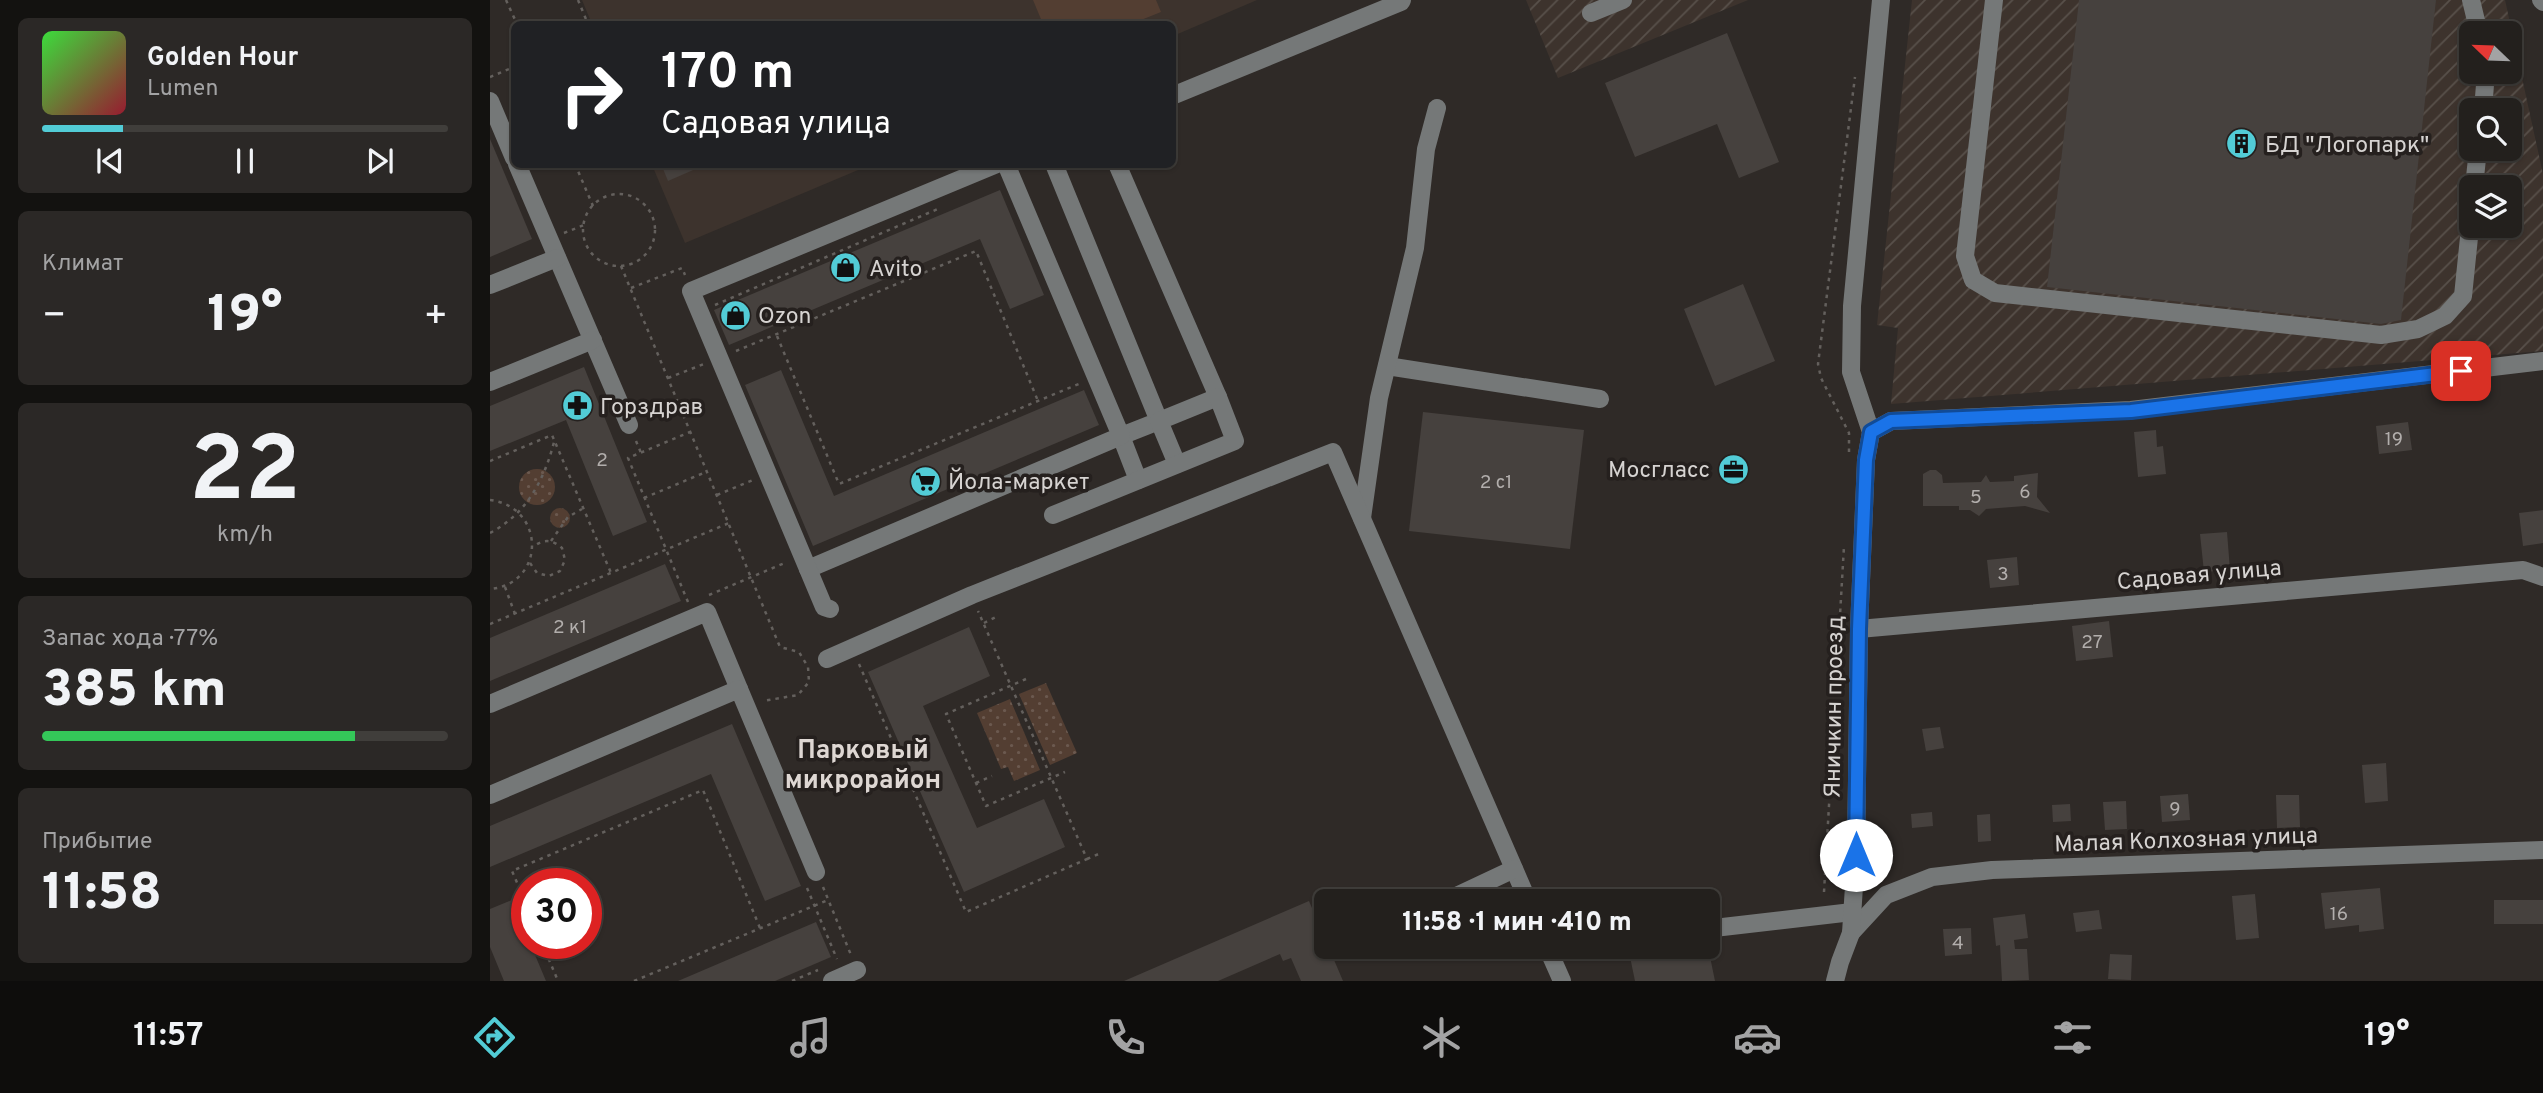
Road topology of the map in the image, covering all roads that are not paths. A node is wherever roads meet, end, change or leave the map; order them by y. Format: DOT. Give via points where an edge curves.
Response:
graph roads {
  1 [pos="1402,0"];
  2 [pos="1623,0"];
  3 [pos="1881,0"];
  4 [pos="1994,0"];
  5 [pos="2471,0"];
  6 [pos="1591,13"];
  7 [pos="2477,21"];
  8 [pos="1176,94"];
  9 [pos="490,101"];
  10 [pos="1437,108"];
  11 [pos="511,151"];
  12 [pos="519,168"];
  13 [pos="987,168"];
  14 [pos="1008,168"];
  15 [pos="1056,168"];
  16 [pos="1119,168"];
  17 [pos="2469,238"];
  18 [pos="557,258"];
  19 [pos="490,285"];
  20 [pos="593,340"];
  21 [pos="2543,361"];
  22 [pos="1387,366"];
  23 [pos="490,382"];
  24 [pos="1218,397"];
  25 [pos="1600,400"];
  26 [pos="1159,421"];
  27 [pos="629,425"];
  28 [pos="1871,432"];
  29 [pos="1121,436"];
  30 [pos="1177,464"];
  31 [pos="1138,480"];
  32 [pos="1053,515"];
  33 [pos="1362,518"];
  34 [pos="805,562"];
  35 [pos="2543,577"];
  36 [pos="830,609"];
  37 [pos="1859,629"];
  38 [pos="827,659"];
  39 [pos="742,697"];
  40 [pos="490,704"];
  41 [pos="490,795"];
  42 [pos="2543,850"];
  43 [pos="1514,869"];
  44 [pos="816,872"];
  45 [pos="1472,889"];
  46 [pos="1523,889"];
  47 [pos="1852,912"];
  48 [pos="1720,928"];
  49 [pos="1851,933"];
  50 [pos="1552,959"];
  51 [pos="858,970"];
  52 [pos="832,981"];
  53 [pos="1562,981"];
  54 [pos="1835,981"];
  1 -- 8 [label="street"];
  2 -- 6 [label="street"];
  3 -- 28 [label="street" via="1852,306 1851,372"];
  4 -- 17 [label="street" via="1965,256 1973,280 1995,293 2381,335 2418,329 2445,316 2463,296"];
  5 -- 7 [label="street"];
  9 -- 11 [label="street"];
  10 -- 22 [label="street" via="1426,149 1415,248"];
  12 -- 18 [label="street"];
  13 -- 34 [label="street" via="691,291"];
  14 -- 29 [label="street"];
  15 -- 26 [label="street"];
  16 -- 24 [label="street"];
  18 -- 19 [label="street"];
  18 -- 20 [label="street"];
  20 -- 23 [label="street"];
  20 -- 27 [label="street"];
  21 -- 28 [label="street" via="2131,411 1891,421"];
  22 -- 25 [label="street"];
  22 -- 33 [label="street"];
  24 -- 26 [label="street"];
  24 -- 30 [label="street" via="1236,440"];
  26 -- 29 [label="street"];
  26 -- 30 [label="street"];
  28 -- 37 [label="street, Яничкин проезд"];
  29 -- 31 [label="street"];
  29 -- 34 [label="street"];
  30 -- 31 [label="street"];
  31 -- 32 [label="street"];
  33 -- 38 [label="street" via="1333,452"];
  33 -- 43 [label="street"];
  34 -- 36 [label="street" via="824,607"];
  35 -- 37 [label="street, Садовая улица" via="2523,570"];
  37 -- 47 [label="street, Яничкин проезд"];
  39 -- 40 [label="street" via="707,612"];
  39 -- 41 [label="street"];
  39 -- 44 [label="street"];
  42 -- 49 [label="street, Малая Колхозная улица" via="1992,870 1932,877 1886,895"];
  43 -- 45 [label="street"];
  43 -- 46 [label="street"];
  47 -- 48 [label="street"];
  47 -- 49 [label="street, Яничкин проезд"];
  49 -- 54 [label="street, Яничкин проезд"];
  50 -- 53 [label="street"];
  51 -- 52 [label="street"];
}
